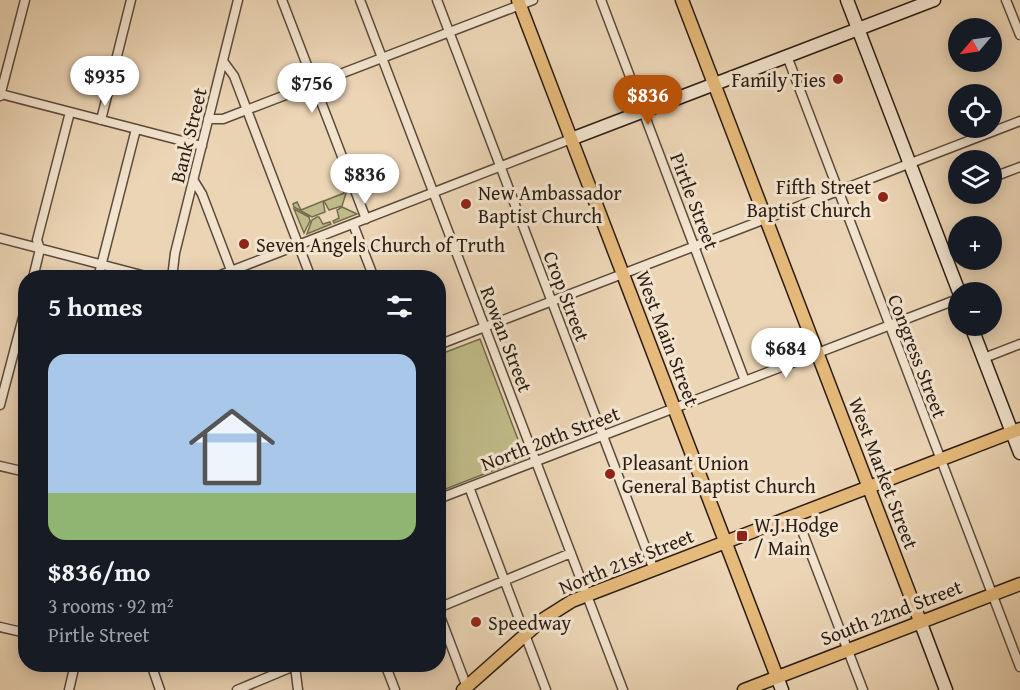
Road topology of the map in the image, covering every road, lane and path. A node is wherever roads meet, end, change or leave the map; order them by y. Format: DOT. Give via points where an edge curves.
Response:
graph roads {
  1 [pos="25,0"];
  2 [pos="131,0"];
  3 [pos="238,0"];
  4 [pos="282,0"];
  5 [pos="360,0"];
  6 [pos="437,0"];
  7 [pos="533,0"];
  8 [pos="601,0"];
  9 [pos="682,0"];
  10 [pos="847,0"];
  11 [pos="934,0"];
  12 [pos="1006,0"];
  13 [pos="519,3"];
  14 [pos="858,29"];
  15 [pos="449,32"];
  16 [pos="1020,35"];
  17 [pos="787,56"];
  18 [pos="382,58"];
  19 [pos="223,61"];
  20 [pos="315,84"];
  21 [pos="714,84"];
  22 [pos="0,95"];
  23 [pos="248,110"];
  24 [pos="70,112"];
  25 [pos="643,112"];
  26 [pos="208,119"];
  27 [pos="101,120"];
  28 [pos="1020,121"];
  29 [pos="136,129"];
  30 [pos="571,139"];
  31 [pos="202,146"];
  32 [pos="909,163"];
  33 [pos="1020,166"];
  34 [pos="500,167"];
  35 [pos="1002,174"];
  36 [pos="194,181"];
  37 [pos="837,191"];
  38 [pos="433,193"];
  39 [pos="366,219"];
  40 [pos="766,219"];
  41 [pos="353,224"];
  42 [pos="0,238"];
  43 [pos="299,245"];
  44 [pos="694,246"];
  45 [pos="40,249"];
  46 [pos="101,264"];
  47 [pos="35,270"];
  48 [pos="100,270"];
  49 [pos="123,270"];
  50 [pos="173,270"];
  51 [pos="231,270"];
  52 [pos="242,270"];
  53 [pos="308,270"];
  54 [pos="371,270"];
  55 [pos="622,273"];
  56 [pos="955,282"];
  57 [pos="551,301"];
  58 [pos="948,303"];
  59 [pos="889,326"];
  60 [pos="484,327"];
  61 [pos="18,336"];
  62 [pos="975,336"];
  63 [pos="446,342"];
  64 [pos="1020,344"];
  65 [pos="817,354"];
  66 [pos="984,358"];
  67 [pos="745,381"];
  68 [pos="0,405"];
  69 [pos="674,408"];
  70 [pos="1016,431"];
  71 [pos="603,436"];
  72 [pos="1020,453"];
  73 [pos="940,460"];
  74 [pos="536,461"];
  75 [pos="0,466"];
  76 [pos="18,470"];
  77 [pos="469,487"];
  78 [pos="869,488"];
  79 [pos="446,496"];
  80 [pos="796,515"];
  81 [pos="725,543"];
  82 [pos="571,553"];
  83 [pos="654,570"];
  84 [pos="504,580"];
  85 [pos="1020,584"];
  86 [pos="992,595"];
  87 [pos="587,596"];
  88 [pos="446,606"];
  89 [pos="920,621"];
  90 [pos="0,627"];
  91 [pos="18,631"];
  92 [pos="446,632"];
  93 [pos="525,635"];
  94 [pos="848,650"];
  95 [pos="1020,667"];
  96 [pos="73,672"];
  97 [pos="154,672"];
  98 [pos="280,672"];
  99 [pos="297,672"];
  100 [pos="388,672"];
  101 [pos="777,677"];
  102 [pos="466,688"];
  103 [pos="69,690"];
  104 [pos="160,690"];
  105 [pos="237,690"];
  106 [pos="298,690"];
  107 [pos="395,690"];
  108 [pos="546,690"];
  109 [pos="623,690"];
  110 [pos="744,690"];
  111 [pos="782,690"];
  112 [pos="863,690"];
  113 [pos="946,690"];
  1 -- 22 [label="street"];
  2 -- 27 [label="street"];
  3 -- 19 [label="street, Bank Street"];
  4 -- 20 [label="street"];
  5 -- 18 [label="street, Rowan Street"];
  6 -- 15 [label="street, Crop Street"];
  7 -- 13 [label="street"];
  8 -- 25 [label="street, Pirtle Street"];
  9 -- 21 [label="main road, West Market Street"];
  10 -- 14 [label="street"];
  11 -- 14 [label="street"];
  12 -- 16 [label="street"];
  13 -- 15 [label="street"];
  13 -- 30 [label="main road, West Main Street"];
  14 -- 17 [label="street"];
  14 -- 32 [label="street"];
  15 -- 18 [label="street"];
  15 -- 34 [label="street, Crop Street"];
  17 -- 21 [label="street"];
  17 -- 37 [label="street, Congress Street"];
  18 -- 20 [label="street"];
  18 -- 38 [label="street, Rowan Street"];
  19 -- 23 [label="street"];
  19 -- 26 [label="street, Bank Street"];
  20 -- 23 [label="street"];
  20 -- 39 [label="street"];
  21 -- 25 [label="street"];
  21 -- 40 [label="main road, West Market Street"];
  22 -- 24 [label="street"];
  23 -- 26 [label="street" via="224,119"];
  23 -- 43 [label="street"];
  24 -- 27 [label="street"];
  24 -- 45 [label="street" via="37,240"];
  25 -- 30 [label="street"];
  25 -- 44 [label="street, Pirtle Street"];
  26 -- 31 [label="street, Bank Street"];
  27 -- 29 [label="street"];
  28 -- 32 [label="street"];
  29 -- 31 [label="street"];
  29 -- 46 [label="street"];
  30 -- 34 [label="street"];
  30 -- 55 [label="main road, West Main Street"];
  31 -- 36 [label="street, Bank Street"];
  32 -- 37 [label="street"];
  32 -- 56 [label="street"];
  33 -- 35 [label="street"];
  34 -- 38 [label="street"];
  34 -- 57 [label="street, Crop Street"];
  36 -- 50 [label="street, Bank Street"];
  36 -- 51 [label="street"];
  37 -- 40 [label="street"];
  37 -- 59 [label="street, Congress Street"];
  38 -- 39 [label="street"];
  38 -- 60 [label="street, Rowan Street"];
  39 -- 41 [label="street"];
  40 -- 44 [label="street"];
  40 -- 65 [label="main road, West Market Street"];
  41 -- 43 [label="street"];
  41 -- 54 [label="street"];
  42 -- 45 [label="street"];
  43 -- 52 [label="street"];
  43 -- 53 [label="street"];
  44 -- 55 [label="street"];
  44 -- 67 [label="street, Pirtle Street"];
  45 -- 46 [label="street"];
  45 -- 47 [label="street"];
  46 -- 48 [label="street"];
  46 -- 49 [label="street"];
  55 -- 57 [label="street"];
  55 -- 69 [label="main road, West Main Street"];
  57 -- 60 [label="street"];
  57 -- 71 [label="street, Crop Street"];
  58 -- 59 [label="street, North 20th Street"];
  59 -- 65 [label="street, North 20th Street"];
  59 -- 73 [label="street, Congress Street"];
  60 -- 63 [label="street"];
  60 -- 74 [label="street, Rowan Street"];
  61 -- 68 [label="street"];
  62 -- 66 [label="street"];
  64 -- 66 [label="street"];
  65 -- 67 [label="street, North 20th Street"];
  65 -- 78 [label="main road, West Market Street"];
  66 -- 70 [label="street"];
  67 -- 69 [label="street, North 20th Street"];
  69 -- 71 [label="street, North 20th Street"];
  69 -- 81 [label="main road, West Main Street"];
  70 -- 72 [label="street"];
  70 -- 73 [label="main road, North 21st Street"];
  71 -- 74 [label="street, North 20th Street"];
  71 -- 83 [label="street, Crop Street"];
  73 -- 78 [label="main road, North 21st Street"];
  73 -- 86 [label="street, Congress Street"];
  74 -- 77 [label="street, North 20th Street"];
  74 -- 82 [label="street, Rowan Street"];
  75 -- 76 [label="street"];
  77 -- 79 [label="street, North 20th Street"];
  77 -- 84 [label="street"];
  78 -- 80 [label="main road, North 21st Street"];
  78 -- 89 [label="main road, West Market Street"];
  80 -- 81 [label="main road, North 21st Street"];
  80 -- 94 [label="street"];
  81 -- 83 [label="main road, North 21st Street"];
  81 -- 101 [label="main road, West Main Street"];
  82 -- 84 [label="street, North 21st Street"];
  82 -- 87 [label="street, Rowan Street"];
  83 -- 87 [label="main road, North 21st Street"];
  84 -- 88 [label="street, North 21st Street"];
  84 -- 93 [label="street"];
  85 -- 86 [label="main road, South 22nd Street"];
  86 -- 89 [label="main road, South 22nd Street"];
  86 -- 95 [label="street, Congress Street"];
  87 -- 93 [label="main road, North 21st Street" via="554,611"];
  87 -- 109 [label="street, Rowan Street"];
  89 -- 94 [label="main road, South 22nd Street"];
  89 -- 113 [label="street, West Market Street"];
  90 -- 91 [label="street"];
  92 -- 102 [label="street"];
  93 -- 102 [label="main road, North 21st Street"];
  93 -- 108 [label="street"];
  94 -- 101 [label="main road, South 22nd Street"];
  94 -- 112 [label="street"];
  96 -- 103 [label="street"];
  97 -- 104 [label="street"];
  98 -- 105 [label="street"];
  99 -- 106 [label="street"];
  100 -- 107 [label="street"];
  101 -- 110 [label="main road, South 22nd Street"];
  101 -- 111 [label="street, West Main Street"];
}
